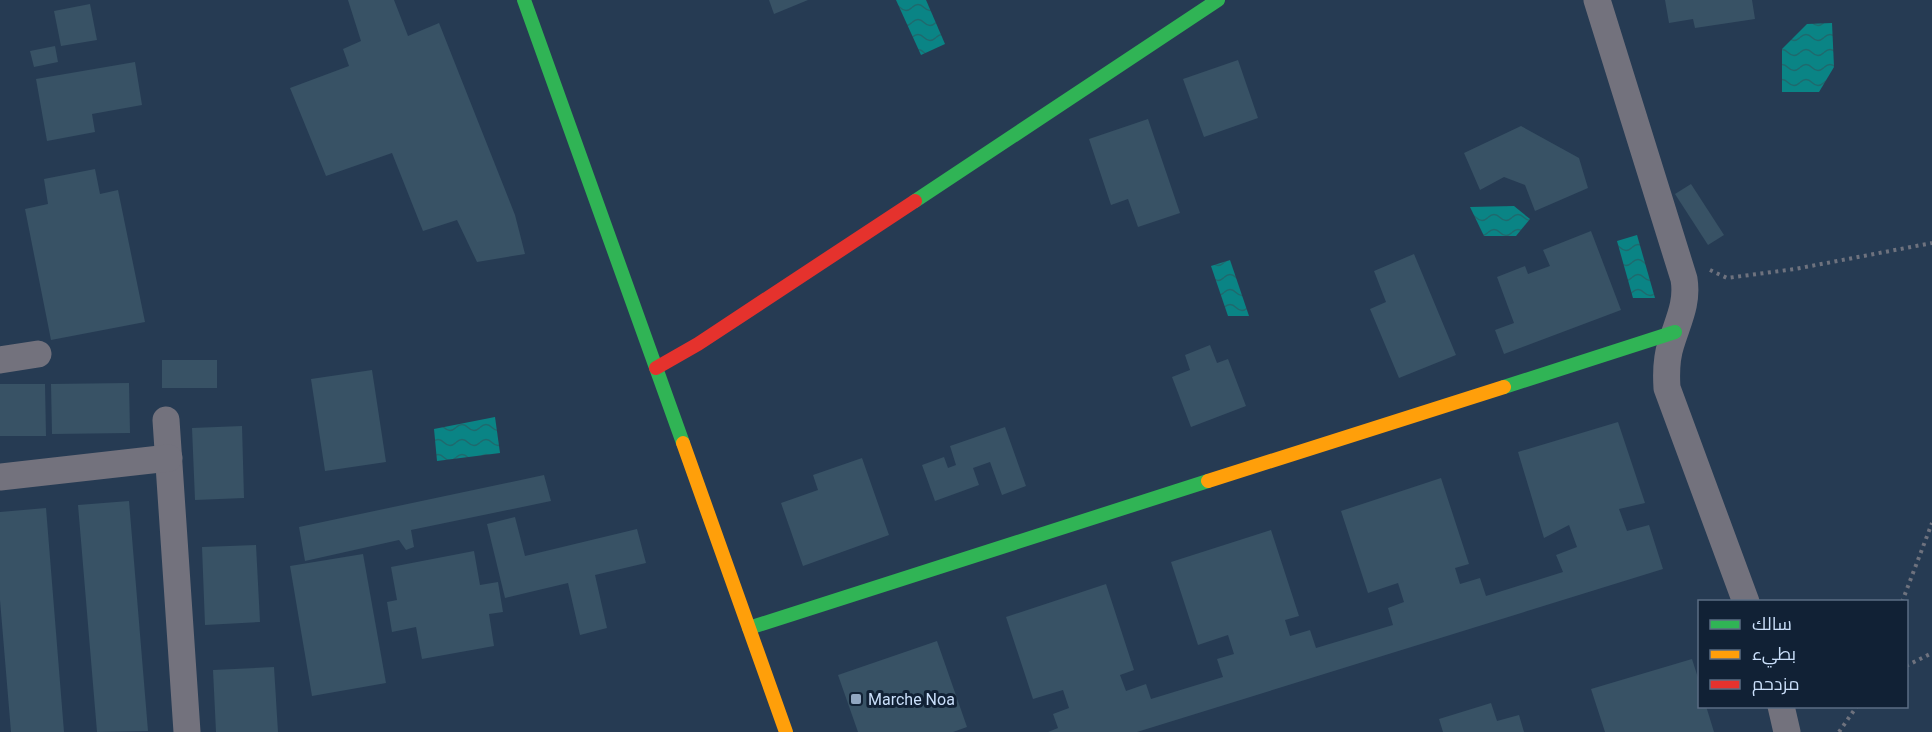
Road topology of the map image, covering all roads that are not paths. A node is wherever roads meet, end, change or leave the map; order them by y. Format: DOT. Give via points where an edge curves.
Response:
graph roads {
  1 [pos="524,0"];
  2 [pos="1218,0"];
  3 [pos="1597,0"];
  4 [pos="1675,332"];
  5 [pos="38,354"];
  6 [pos="0,360"];
  7 [pos="656,368"];
  8 [pos="166,420"];
  9 [pos="169,458"];
  10 [pos="0,477"];
  11 [pos="1745,600"];
  12 [pos="749,628"];
  13 [pos="1781,708"];
  14 [pos="187,732"];
  15 [pos="786,732"];
  16 [pos="1787,732"];
  1 -- 7 [label="street"];
  2 -- 7 [label="street"];
  3 -- 4 [label="street" via="1686,291"];
  4 -- 11 [label="street" via="1666,368 1667,388"];
  4 -- 12 [label="street"];
  5 -- 6 [label="street"];
  7 -- 12 [label="street"];
  8 -- 9 [label="street"];
  9 -- 10 [label="street"];
  9 -- 14 [label="street"];
  12 -- 15 [label="street"];
  13 -- 16 [label="street"];
}
